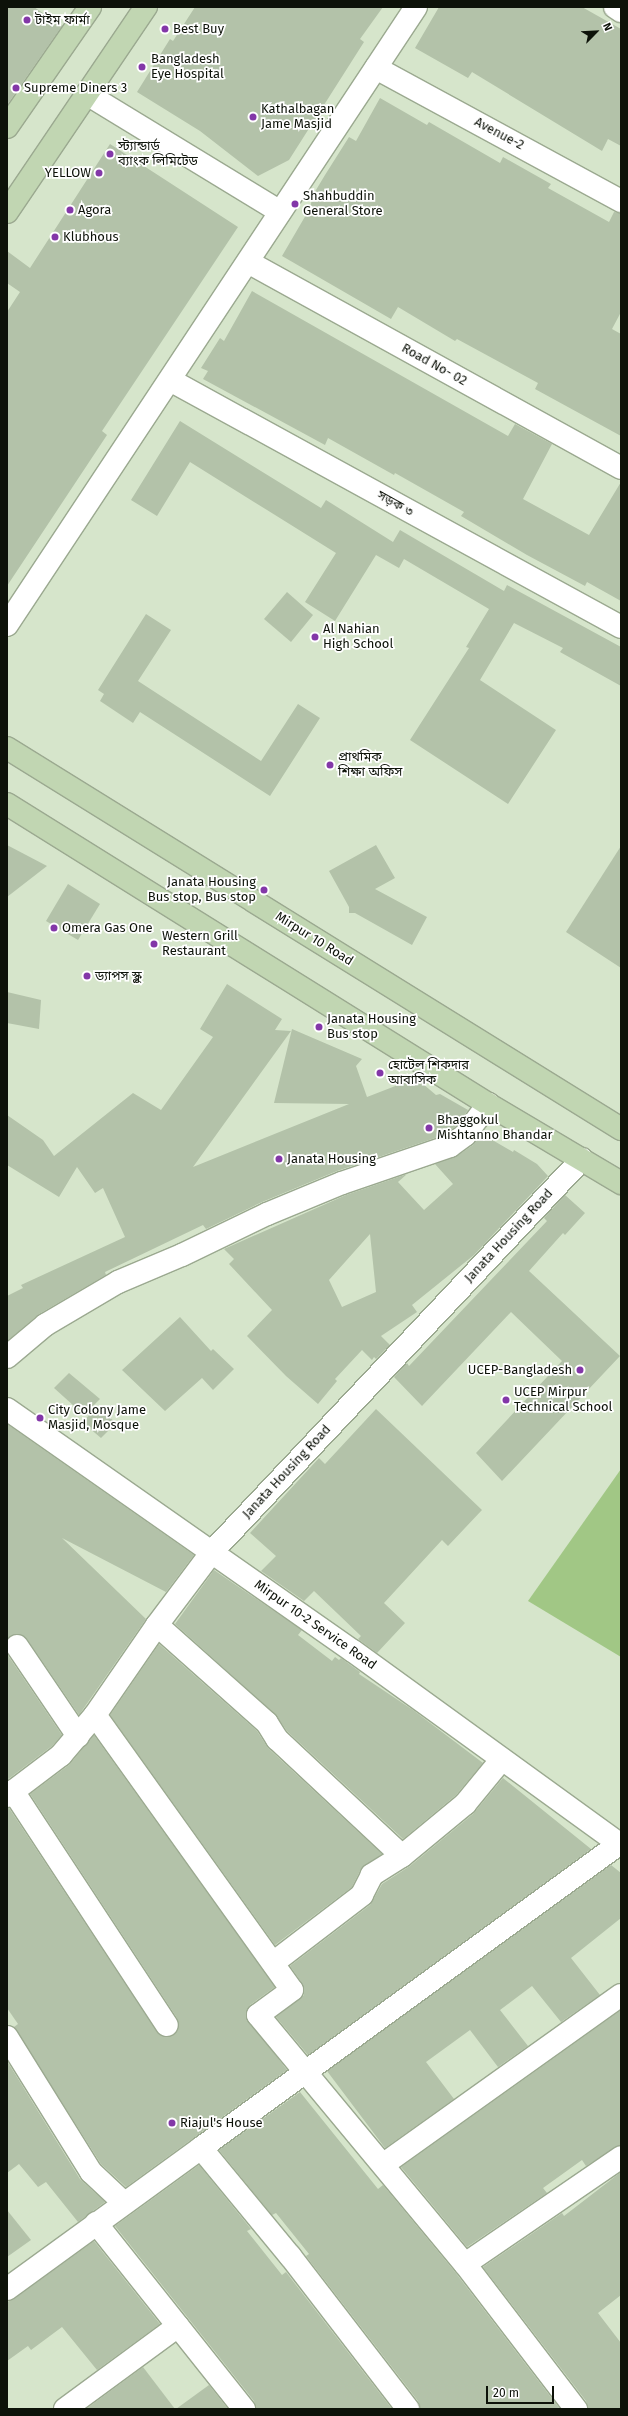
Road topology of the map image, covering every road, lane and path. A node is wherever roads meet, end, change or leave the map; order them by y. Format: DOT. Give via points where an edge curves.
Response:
graph roads {
  1 [pos="90,7"];
  2 [pos="146,7"];
  3 [pos="416,7"];
  4 [pos="615,7"];
  5 [pos="621,10"];
  6 [pos="376,68"];
  7 [pos="87,94"];
  8 [pos="7,127"];
  9 [pos="621,201"];
  10 [pos="7,212"];
  11 [pos="280,212"];
  12 [pos="248,262"];
  13 [pos="170,380"];
  14 [pos="621,468"];
  15 [pos="7,626"];
  16 [pos="621,627"];
  17 [pos="7,748"];
  18 [pos="7,804"];
  19 [pos="488,1104"];
  20 [pos="621,1129"];
  21 [pos="582,1159"];
  22 [pos="621,1183"];
  23 [pos="7,1357"];
  24 [pos="7,1409"];
  25 [pos="211,1553"];
  26 [pos="157,1625"];
  27 [pos="17,1646"];
  28 [pos="95,1715"];
  29 [pos="78,1736"];
  30 [pos="502,1759"];
  31 [pos="10,1794"];
  32 [pos="620,1845"];
  33 [pos="402,1856"];
  34 [pos="273,1963"];
  35 [pos="621,1995"];
  36 [pos="167,2025"];
  37 [pos="7,2037"];
  38 [pos="305,2072"];
  39 [pos="201,2148"];
  40 [pos="621,2157"];
  41 [pos="384,2164"];
  42 [pos="124,2203"];
  43 [pos="96,2223"];
  44 [pos="465,2264"];
  45 [pos="7,2289"];
  46 [pos="178,2326"];
  47 [pos="65,2409"];
  48 [pos="244,2409"];
  49 [pos="408,2409"];
  50 [pos="576,2409"];
  1 -- 8 [label="main road"];
  2 -- 7 [label="main road"];
  3 -- 6 [label="street"];
  4 -- 5 [label="street"];
  6 -- 9 [label="street, Avenue-2"];
  6 -- 11 [label="street"];
  7 -- 10 [label="main road"];
  7 -- 11 [label="street"];
  11 -- 12 [label="street"];
  12 -- 13 [label="street"];
  12 -- 14 [label="street, Road No- 02"];
  13 -- 15 [label="street"];
  13 -- 16 [label="street, সড়ক ৩"];
  17 -- 20 [label="main road, Mirpur 10 Road"];
  18 -- 19 [label="main road"];
  19 -- 21 [label="main road"];
  19 -- 23 [label="street" via="465,1135 450,1146 342,1183 118,1282 45,1325"];
  21 -- 22 [label="main road"];
  21 -- 25 [label="street, Janata Housing Road"];
  24 -- 25 [label="street, Mirpur 10-2 Service Road"];
  25 -- 26 [label="street, Janata Housing Road"];
  25 -- 30 [label="street, Mirpur 10-2 Service Road" via="353,1651"];
  26 -- 28 [label="street, Janata Housing Road"];
  26 -- 33 [label="street" via="267,1722 277,1739"];
  27 -- 29 [label="street"];
  28 -- 29 [label="street, Janata Housing Road"];
  28 -- 34 [label="street"];
  29 -- 31 [label="street, Janata Housing Road" via="61,1755"];
  30 -- 32 [label="street, Mirpur 10-2 Service Road"];
  30 -- 33 [label="street" via="465,1804"];
  31 -- 36 [label="street"];
  32 -- 38 [label="street"];
  33 -- 34 [label="street" via="372,1875 362,1895"];
  34 -- 38 [label="street" via="292,1990 258,2015"];
  35 -- 41 [label="street"];
  37 -- 42 [label="street" via="91,2172"];
  38 -- 39 [label="street"];
  38 -- 41 [label="street"];
  39 -- 42 [label="street"];
  39 -- 49 [label="street" via="290,2256"];
  40 -- 44 [label="street"];
  41 -- 44 [label="street"];
  42 -- 43 [label="street"];
  43 -- 45 [label="street"];
  43 -- 46 [label="street"];
  44 -- 50 [label="street"];
  46 -- 47 [label="street"];
  46 -- 48 [label="street"];
}
